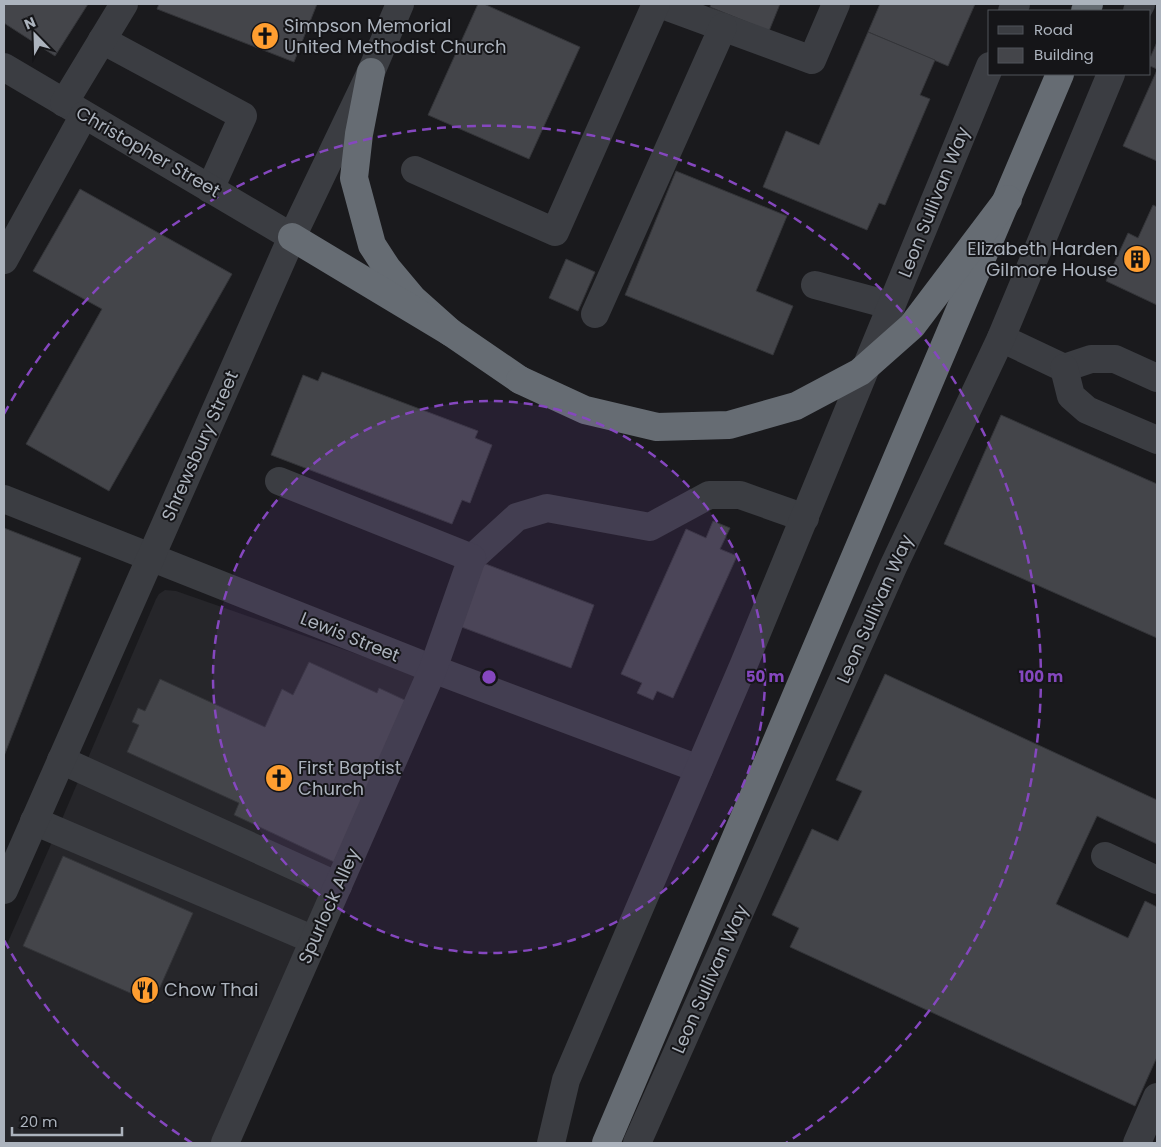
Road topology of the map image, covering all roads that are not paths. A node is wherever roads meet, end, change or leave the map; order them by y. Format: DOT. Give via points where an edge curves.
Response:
graph roads {
  1 [pos="124,4"];
  2 [pos="400,4"];
  3 [pos="656,4"];
  4 [pos="660,4"];
  5 [pos="836,4"];
  6 [pos="723,27"];
  7 [pos="102,40"];
  8 [pos="988,71"];
  9 [pos="371,72"];
  10 [pos="1060,75"];
  11 [pos="1111,75"];
  12 [pos="7,78"];
  13 [pos="74,109"];
  14 [pos="415,170"];
  15 [pos="210,189"];
  16 [pos="1008,199"];
  17 [pos="292,237"];
  18 [pos="4,260"];
  19 [pos="815,285"];
  20 [pos="891,307"];
  21 [pos="595,314"];
  22 [pos="450,332"];
  23 [pos="1001,338"];
  24 [pos="1064,368"];
  25 [pos="1157,378"];
  26 [pos="1157,440"];
  27 [pos="279,481"];
  28 [pos="4,499"];
  29 [pos="805,518"];
  30 [pos="472,558"];
  31 [pos="151,559"];
  32 [pos="433,669"];
  33 [pos="61,760"];
  34 [pos="699,769"];
  35 [pos="34,821"];
  36 [pos="1105,856"];
  37 [pos="1157,880"];
  38 [pos="338,886"];
  39 [pos="4,890"];
  40 [pos="314,940"];
  41 [pos="1157,1097"];
  42 [pos="225,1143"];
  43 [pos="551,1143"];
  44 [pos="606,1143"];
  45 [pos="637,1143"];
  46 [pos="1137,1143"];
  1 -- 7 [label="street"];
  2 -- 9 [label="street, Shrewsbury Street"];
  3 -- 14 [label="street" via="554,232"];
  4 -- 6 [label="street"];
  5 -- 6 [label="street" via="812,60"];
  6 -- 21 [label="street"];
  7 -- 13 [label="street"];
  7 -- 15 [label="street" via="243,116"];
  8 -- 20 [label="street, Leon Sullivan Way"];
  9 -- 17 [label="street, Shrewsbury Street"];
  9 -- 22 [label="highway" via="354,178 372,245 413,299"];
  10 -- 16 [label="highway"];
  11 -- 23 [label="street, Leon Sullivan Way"];
  12 -- 13 [label="street, Christopher Street"];
  13 -- 15 [label="street, Christopher Street"];
  13 -- 18 [label="street"];
  15 -- 17 [label="street, Christopher Street"];
  16 -- 22 [label="highway, bridge" via="912,326 860,372 796,406 729,425 657,427 586,410 520,380"];
  16 -- 44 [label="highway, bridge"];
  17 -- 22 [label="highway"];
  17 -- 31 [label="street, Shrewsbury Street"];
  19 -- 20 [label="street"];
  20 -- 29 [label="street, Leon Sullivan Way"];
  23 -- 24 [label="street"];
  23 -- 45 [label="street, Leon Sullivan Way" via="893,567"];
  24 -- 25 [label="street" via="1091,359 1115,359"];
  24 -- 26 [label="street" via="1071,396 1087,410"];
  27 -- 30 [label="street"];
  28 -- 31 [label="street, Lewis Street"];
  29 -- 30 [label="street" via="740,495 709,495 650,527 546,508 517,517"];
  29 -- 34 [label="street, Leon Sullivan Way"];
  30 -- 32 [label="street, Spurlock Alley"];
  31 -- 32 [label="street, Lewis Street"];
  31 -- 33 [label="street, Shrewsbury Street"];
  32 -- 34 [label="street, Lewis Street"];
  32 -- 38 [label="street, Spurlock Alley"];
  33 -- 35 [label="street, Shrewsbury Street"];
  33 -- 38 [label="street"];
  34 -- 43 [label="street, Leon Sullivan Way" via="566,1080"];
  35 -- 39 [label="street, Shrewsbury Street"];
  35 -- 40 [label="street"];
  36 -- 37 [label="street"];
  38 -- 40 [label="street, Spurlock Alley"];
  40 -- 42 [label="street, Spurlock Alley"];
  41 -- 46 [label="street"];
}
